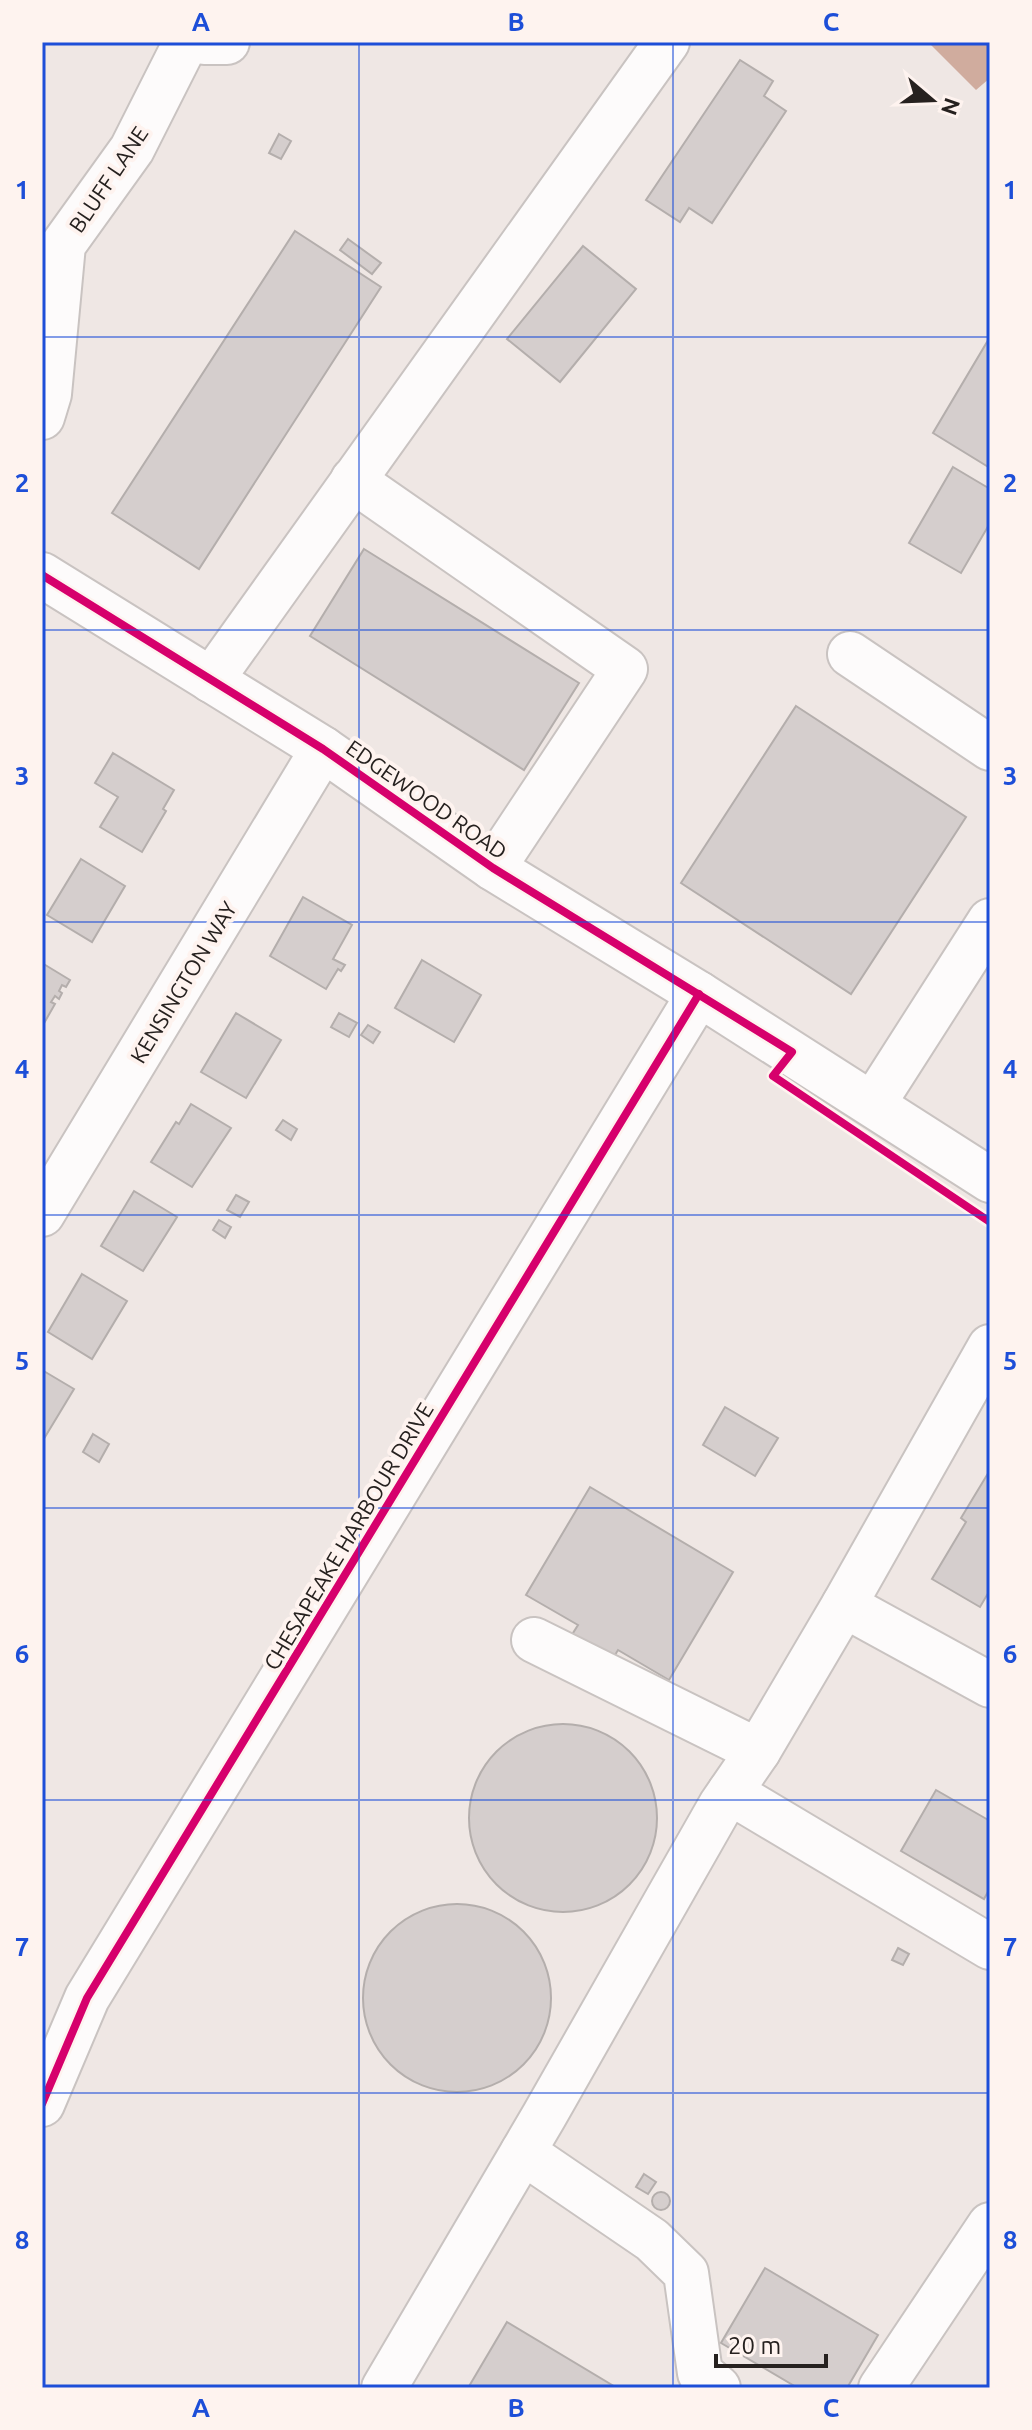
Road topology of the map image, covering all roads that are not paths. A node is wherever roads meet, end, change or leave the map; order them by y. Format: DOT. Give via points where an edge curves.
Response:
graph roads {
  1 [pos="186,42"];
  2 [pos="204,42"];
  3 [pos="227,42"];
  4 [pos="667,42"];
  5 [pos="42,417"];
  6 [pos="353,480"];
  7 [pos="42,575"];
  8 [pos="850,654"];
  9 [pos="211,680"];
  10 [pos="990,748"];
  11 [pos="323,749"];
  12 [pos="493,868"];
  13 [pos="990,921"];
  14 [pos="699,994"];
  15 [pos="873,1104"];
  16 [pos="990,1180"];
  17 [pos="42,1214"];
  18 [pos="990,1347"];
  19 [pos="844,1605"];
  20 [pos="534,1640"];
  21 [pos="990,1685"];
  22 [pos="758,1751"];
  23 [pos="730,1792"];
  24 [pos="990,1947"];
  25 [pos="42,2104"];
  26 [pos="523,2152"];
  27 [pos="990,2225"];
  28 [pos="888,2386"];
  29 [pos="384,2388"];
  30 [pos="718,2388"];
  1 -- 5 [label="street, BLUFF LANE" via="132,149 63,245 49,394"];
  2 -- 3 [label="street"];
  4 -- 6 [label="street"];
  6 -- 9 [label="street"];
  6 -- 12 [label="street" via="625,669"];
  7 -- 9 [label="street, EDGEWOOD ROAD"];
  8 -- 10 [label="street"];
  9 -- 11 [label="street, EDGEWOOD ROAD"];
  11 -- 12 [label="street, EDGEWOOD ROAD"];
  11 -- 17 [label="street, KENSINGTON WAY"];
  12 -- 14 [label="street, EDGEWOOD ROAD"];
  13 -- 15 [label="street"];
  14 -- 15 [label="street, EDGEWOOD ROAD"];
  14 -- 25 [label="street, CHESAPEAKE HARBOUR DRIVE" via="87,1998"];
  15 -- 16 [label="street, EDGEWOOD ROAD"];
  18 -- 19 [label="street"];
  19 -- 21 [label="street"];
  19 -- 22 [label="street"];
  20 -- 22 [label="street"];
  22 -- 23 [label="street"];
  23 -- 24 [label="street"];
  23 -- 26 [label="street"];
  26 -- 29 [label="street"];
  26 -- 30 [label="street" via="652,2240 686,2273 700,2373"];
  27 -- 28 [label="street"];
}
